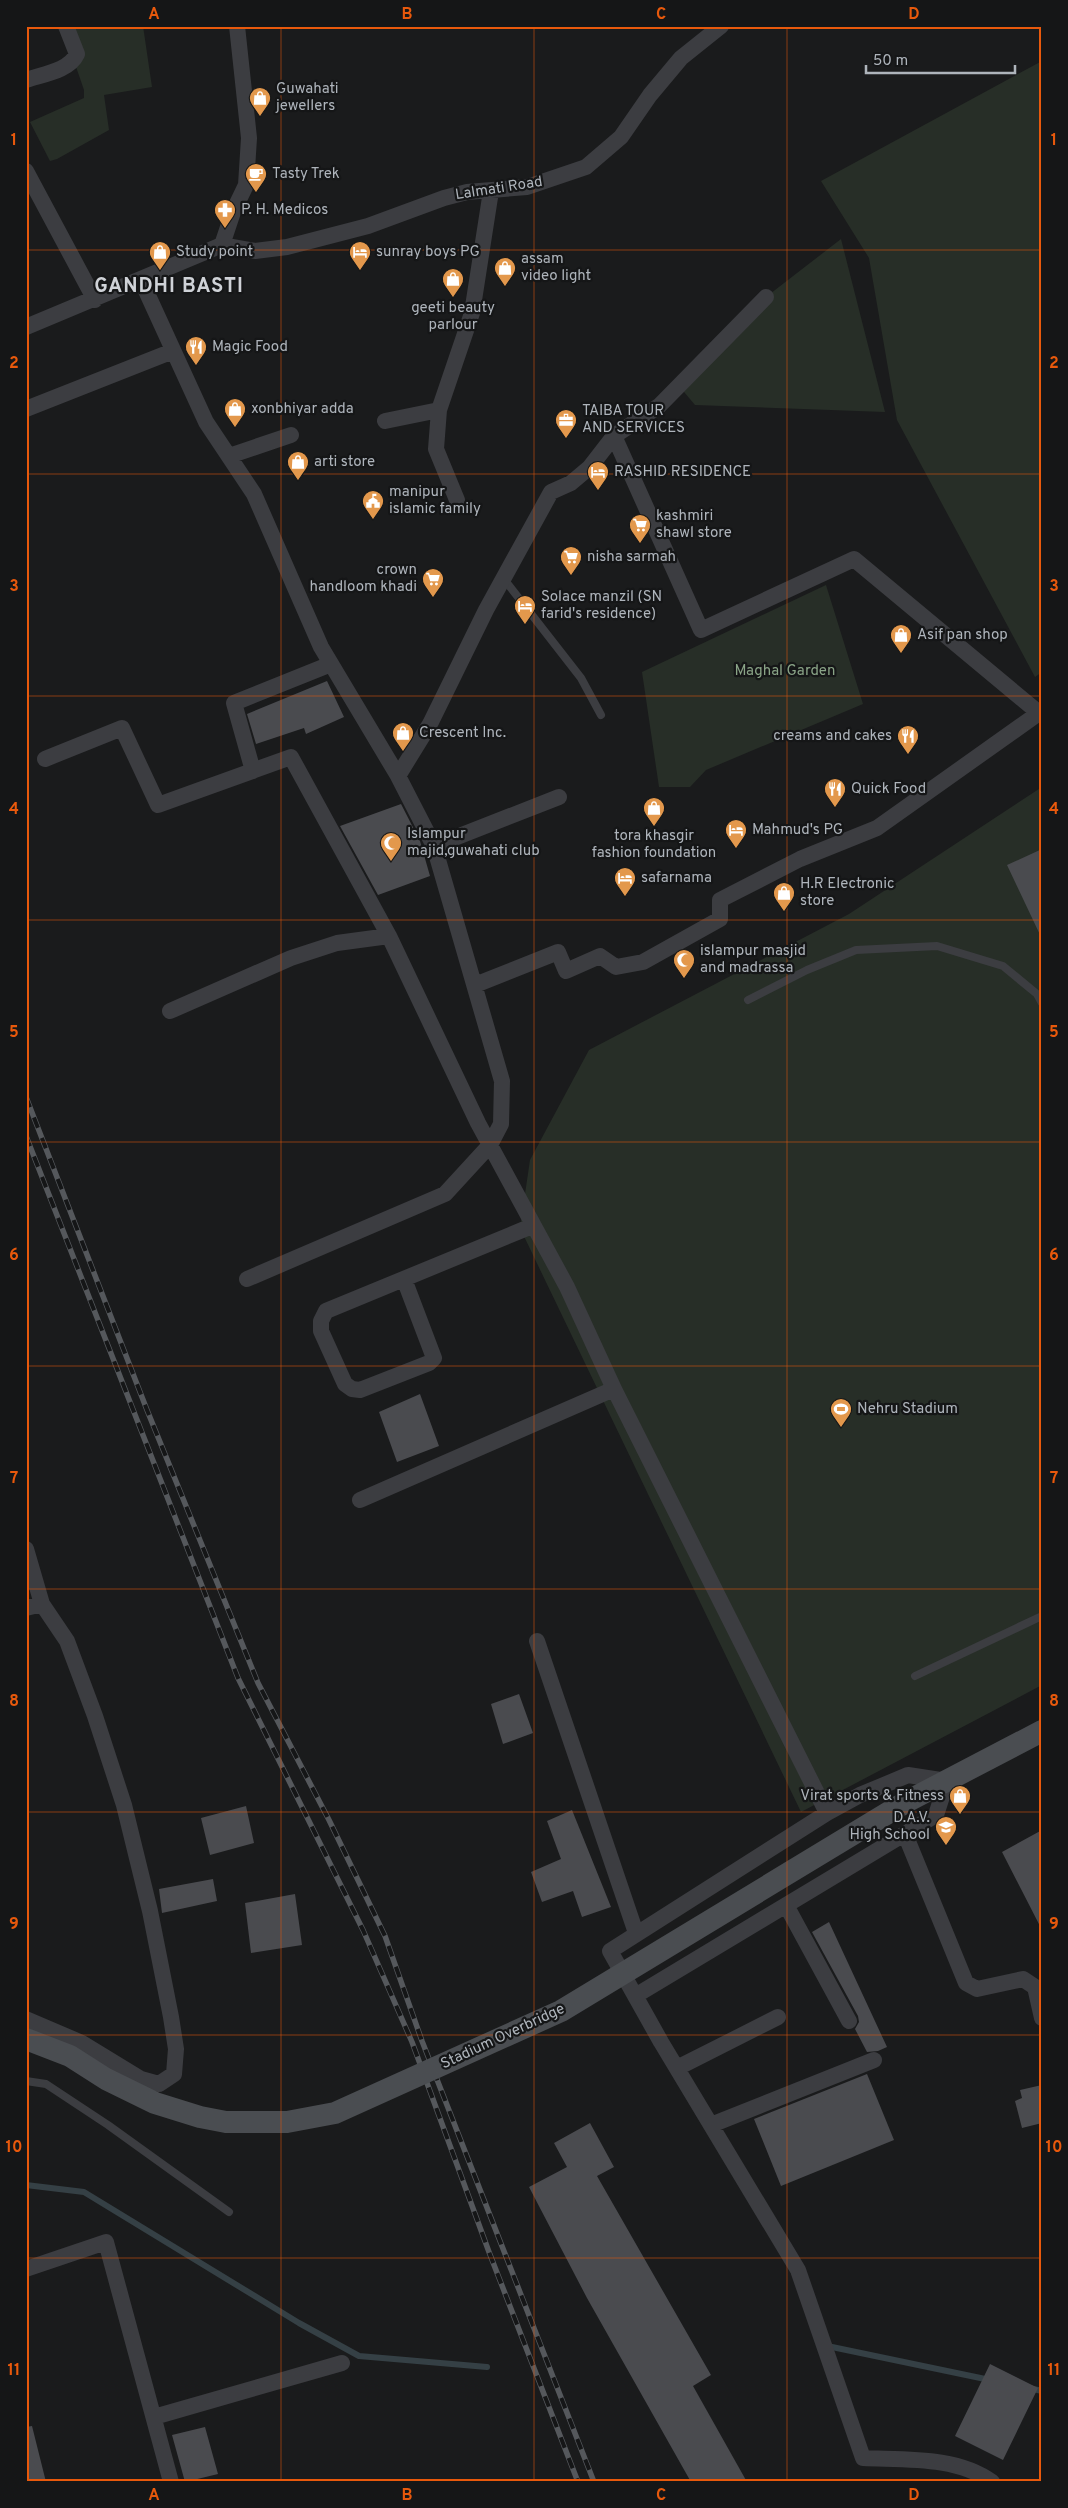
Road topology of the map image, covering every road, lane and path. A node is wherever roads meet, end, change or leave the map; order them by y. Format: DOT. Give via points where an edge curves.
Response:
graph roads {
  1 [pos="66,26"];
  2 [pos="237,26"];
  3 [pos="721,26"];
  4 [pos="26,80"];
  5 [pos="26,171"];
  6 [pos="491,191"];
  7 [pos="222,245"];
  8 [pos="140,280"];
  9 [pos="766,297"];
  10 [pos="94,300"];
  11 [pos="26,327"];
  12 [pos="173,351"];
  13 [pos="26,409"];
  14 [pos="439,410"];
  15 [pos="384,421"];
  16 [pos="291,435"];
  17 [pos="614,436"];
  18 [pos="229,456"];
  19 [pos="457,500"];
  20 [pos="504,579"];
  21 [pos="331,664"];
  22 [pos="1041,714"];
  23 [pos="601,715"];
  24 [pos="45,759"];
  25 [pos="253,771"];
  26 [pos="398,776"];
  27 [pos="559,797"];
  28 [pos="434,846"];
  29 [pos="390,936"];
  30 [pos="475,985"];
  31 [pos="748,1000"];
  32 [pos="1042,1003"];
  33 [pos="170,1011"];
  34 [pos="490,1145"];
  35 [pos="532,1226"];
  36 [pos="247,1279"];
  37 [pos="404,1279"];
  38 [pos="614,1389"];
  39 [pos="360,1500"];
  40 [pos="26,1549"];
  41 [pos="34,1606"];
  42 [pos="1042,1616"];
  43 [pos="537,1641"];
  44 [pos="914,1676"];
  45 [pos="1042,1732"];
  46 [pos="947,1781"];
  47 [pos="827,1813"];
  48 [pos="905,1834"];
  49 [pos="786,1905"];
  50 [pos="636,1933"];
  51 [pos="635,1996"];
  52 [pos="778,2017"];
  53 [pos="1042,2018"];
  54 [pos="26,2019"];
  55 [pos="849,2021"];
  56 [pos="26,2039"];
  57 [pos="874,2060"];
  58 [pos="677,2068"];
  59 [pos="26,2081"];
  60 [pos="711,2125"];
  61 [pos="229,2212"];
  62 [pos="26,2269"];
  63 [pos="342,2363"];
  64 [pos="154,2417"];
  65 [pos="171,2482"];
  66 [pos="992,2482"];
  1 -- 4 [label="street" via="77,54 73,61"];
  2 -- 7 [label="street" via="248,138 246,185"];
  3 -- 6 [label="street, Lalmati Road" via="681,58 620,137 586,167 533,186"];
  5 -- 10 [label="street"];
  6 -- 7 [label="street, Lalmati Road" via="467,192 444,198 368,226 287,247 255,251"];
  6 -- 14 [label="street" via="472,313"];
  7 -- 8 [label="street"];
  8 -- 10 [label="street"];
  8 -- 12 [label="street"];
  9 -- 17 [label="street" via="659,406"];
  10 -- 11 [label="street"];
  12 -- 13 [label="street"];
  12 -- 18 [label="street" via="206,422"];
  14 -- 15 [label="street"];
  14 -- 19 [label="street" via="436,449"];
  16 -- 18 [label="street"];
  17 -- 20 [label="street" via="590,467 571,483 552,492"];
  17 -- 22 [label="street" via="701,630 854,559"];
  18 -- 21 [label="street" via="254,494"];
  20 -- 23 [label="lane" via="581,678"];
  20 -- 26 [label="street" via="430,724"];
  21 -- 25 [label="street" via="234,704"];
  21 -- 26 [label="street"];
  22 -- 30 [label="street" via="877,828 800,859 720,900 720,919 643,962 616,967 600,956 566,971 558,952"];
  24 -- 25 [label="street" via="122,728 158,805"];
  25 -- 29 [label="street" via="291,757"];
  26 -- 28 [label="street"];
  27 -- 28 [label="street"];
  28 -- 30 [label="street"];
  29 -- 33 [label="street" via="337,943 291,958"];
  29 -- 34 [label="street"];
  30 -- 34 [label="street" via="502,1081 501,1124"];
  31 -- 32 [label="lane" via="856,950 937,946 1003,966 1037,994"];
  34 -- 35 [label="street"];
  34 -- 36 [label="street" via="445,1194"];
  35 -- 37 [label="street"];
  35 -- 38 [label="street" via="567,1287"];
  37 -- 37 [label="street" via="326,1311 321,1321 321,1331 346,1384 352,1389 360,1390 434,1358"];
  38 -- 39 [label="street"];
  38 -- 47 [label="street"];
  40 -- 41 [label="street"];
  41 -- 54 [label="street" via="67,1641 124,1805 171,2017 176,2049 174,2074 159,2084 141,2080 82,2043"];
  42 -- 44 [label="lane"];
  43 -- 50 [label="street"];
  45 -- 46 [label="main road, Stadium Overbridge"];
  46 -- 47 [label="street" via="908,1775"];
  46 -- 48 [label="street" via="936,1815"];
  46 -- 56 [label="main road, Stadium Overbridge, bridge" via="906,1802 561,2011 335,2114 287,2122 226,2122 200,2117 154,2104 70,2056"];
  47 -- 50 [label="street"];
  48 -- 49 [label="street"];
  48 -- 53 [label="street" via="966,1983 977,1989 1023,1979 1035,1987"];
  49 -- 51 [label="street"];
  49 -- 55 [label="street"];
  50 -- 51 [label="street" via="610,1951"];
  51 -- 58 [label="street"];
  52 -- 58 [label="street"];
  57 -- 60 [label="street"];
  58 -- 60 [label="street"];
  59 -- 61 [label="lane" via="46,2084 108,2124"];
  60 -- 66 [label="street" via="798,2270 863,2458 945,2463 983,2475"];
  62 -- 64 [label="street" via="106,2242"];
  63 -- 64 [label="street"];
  64 -- 65 [label="street"];
}
